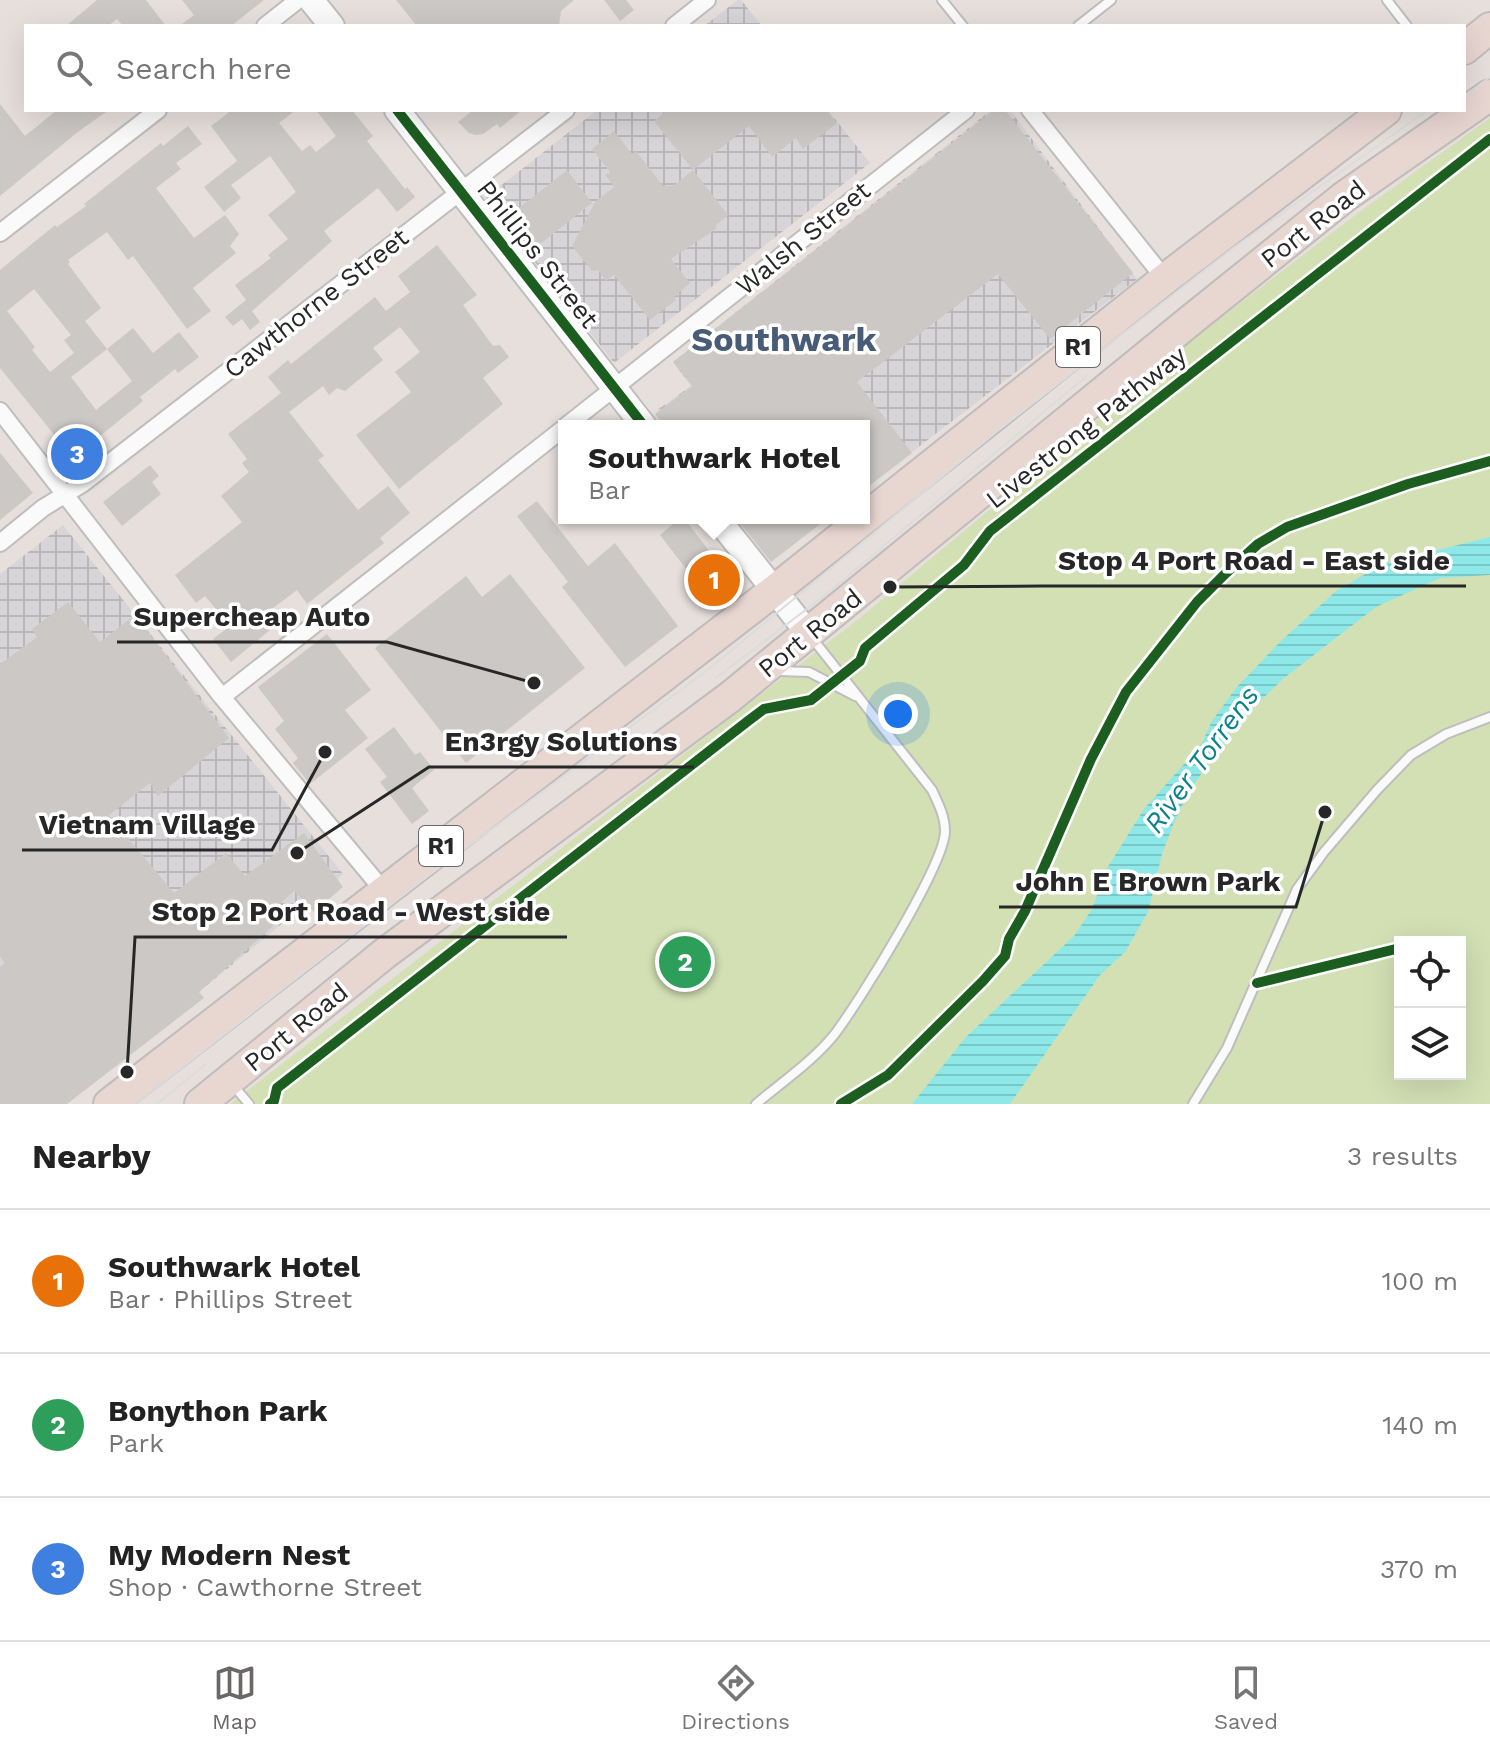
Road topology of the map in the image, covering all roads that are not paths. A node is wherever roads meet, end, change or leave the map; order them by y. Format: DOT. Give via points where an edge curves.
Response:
graph roads {
  1 [pos="298,0"];
  2 [pos="311,0"];
  3 [pos="707,0"];
  4 [pos="942,0"];
  5 [pos="1111,0"];
  6 [pos="1387,0"];
  7 [pos="268,24"];
  8 [pos="330,24"];
  9 [pos="677,24"];
  10 [pos="961,24"];
  11 [pos="1081,24"];
  12 [pos="1405,24"];
  13 [pos="1490,28"];
  14 [pos="1466,47"];
  15 [pos="1490,95"];
  16 [pos="155,112"];
  17 [pos="399,112"];
  18 [pos="563,112"];
  19 [pos="963,112"];
  20 [pos="1032,112"];
  21 [pos="1383,112"];
  22 [pos="1466,112"];
  23 [pos="1466,112"];
  24 [pos="461,192"];
  25 [pos="0,233"];
  26 [pos="1165,279"];
  27 [pos="614,388"];
  28 [pos="0,411"];
  29 [pos="574,420"];
  30 [pos="639,420"];
  31 [pos="558,433"];
  32 [pos="65,496"];
  33 [pos="870,514"];
  34 [pos="722,524"];
  35 [pos="858,524"];
  36 [pos="0,543"];
  37 [pos="0,555"];
  38 [pos="775,590"];
  39 [pos="809,634"];
  40 [pos="760,674"];
  41 [pos="222,697"];
  42 [pos="876,716"];
  43 [pos="1490,717"];
  44 [pos="383,890"];
  45 [pos="239,1093"];
  46 [pos="109,1104"];
  47 [pos="200,1104"];
  48 [pos="756,1104"];
  49 [pos="1193,1104"];
  1 -- 7 [label="street"];
  2 -- 8 [label="street"];
  3 -- 9 [label="street"];
  4 -- 10 [label="lane"];
  5 -- 11 [label="lane"];
  6 -- 12 [label="lane"];
  13 -- 14 [label="highway"];
  15 -- 22 [label="highway, Port Road / R1"];
  16 -- 25 [label="street"];
  17 -- 24 [label="street, Phillips Street"];
  18 -- 24 [label="street, Cawthorne Street"];
  19 -- 27 [label="street, Walsh Street"];
  20 -- 26 [label="street"];
  21 -- 26 [label="highway, Port Road / R1"];
  23 -- 39 [label="highway, Port Road / R1" via="1344,197"];
  24 -- 27 [label="street, Phillips Street"];
  24 -- 32 [label="street, Cawthorne Street"];
  26 -- 33 [label="highway, Port Road / R1"];
  27 -- 29 [label="street, Walsh Street"];
  27 -- 30 [label="street, Phillips Street"];
  28 -- 32 [label="street"];
  31 -- 41 [label="street, Walsh Street"];
  32 -- 36 [label="street, Cawthorne Street"];
  32 -- 37 [label="street, Cawthorne Street" via="49,516"];
  32 -- 41 [label="street"];
  34 -- 38 [label="street"];
  35 -- 38 [label="highway, Port Road / R1"];
  38 -- 39 [label="street"];
  38 -- 44 [label="highway, Port Road / R1"];
  39 -- 40 [label="highway, Port Road / R1"];
  39 -- 42 [label="lane"];
  40 -- 42 [label="lane" via="809,672 856,697"];
  40 -- 45 [label="highway, Port Road / R1" via="384,954"];
  41 -- 44 [label="street"];
  42 -- 48 [label="lane" via="932,790 945,831 942,852 833,1036"];
  43 -- 49 [label="lane" via="1411,755 1324,852 1297,889 1227,1048"];
  44 -- 46 [label="highway, Port Road / R1"];
  45 -- 47 [label="highway, Port Road / R1"];
}
